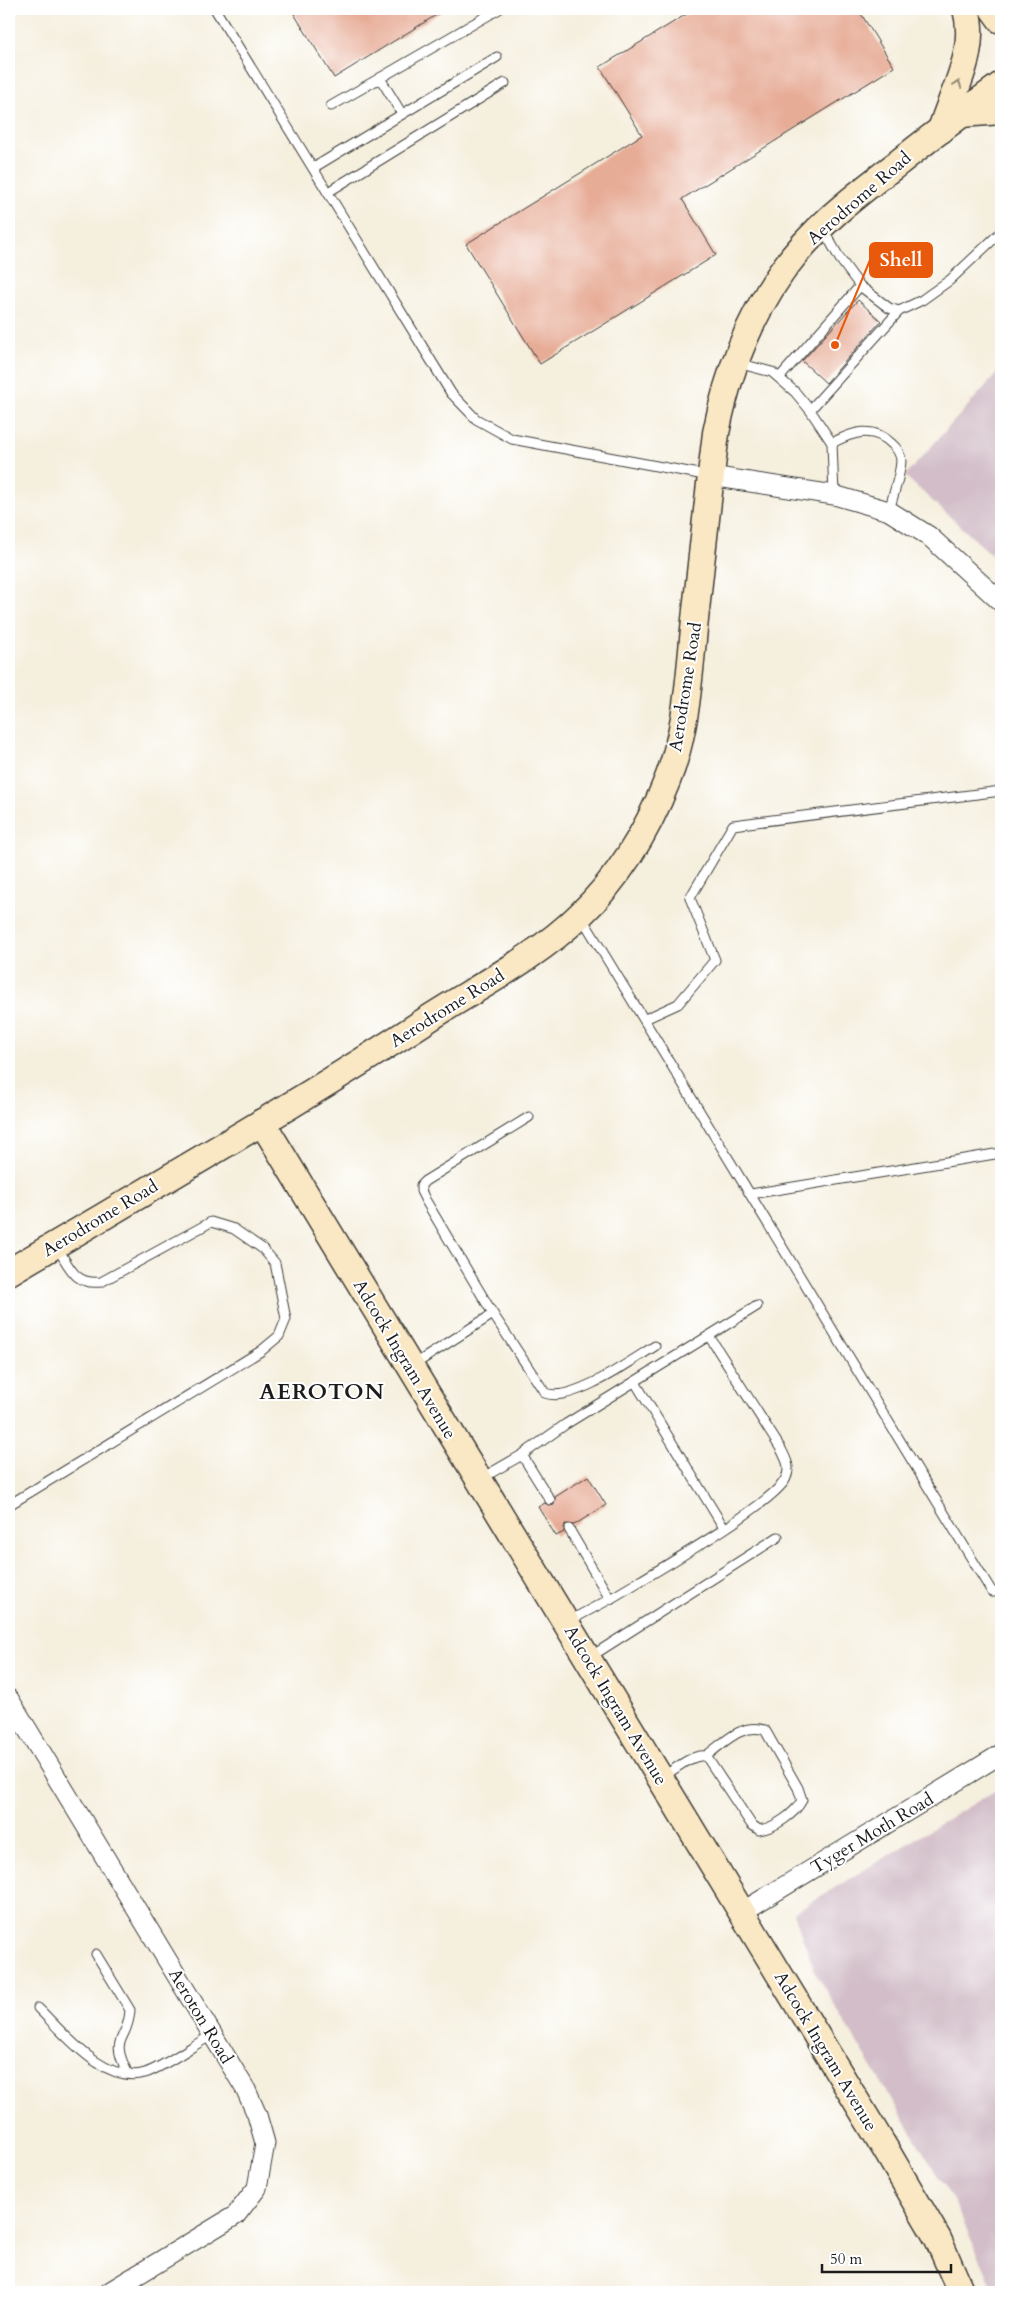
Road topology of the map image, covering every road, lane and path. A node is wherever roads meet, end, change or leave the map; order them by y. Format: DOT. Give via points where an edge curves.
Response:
graph roads {
  1 [pos="215,9"];
  2 [pos="499,9"];
  3 [pos="966,9"];
  4 [pos="993,9"];
  5 [pos="1001,20"];
  6 [pos="498,56"];
  7 [pos="380,78"];
  8 [pos="505,83"];
  9 [pos="1001,85"];
  10 [pos="331,106"];
  11 [pos="1001,111"];
  12 [pos="402,114"];
  13 [pos="951,122"];
  14 [pos="313,168"];
  15 [pos="328,192"];
  16 [pos="822,227"];
  17 [pos="1001,232"];
  18 [pos="860,286"];
  19 [pos="899,311"];
  20 [pos="734,362"];
  21 [pos="780,377"];
  22 [pos="810,410"];
  23 [pos="832,443"];
  24 [pos="711,476"];
  25 [pos="834,495"];
  26 [pos="890,511"];
  27 [pos="1001,602"];
  28 [pos="1001,791"];
  29 [pos="580,916"];
  30 [pos="645,1019"];
  31 [pos="529,1117"];
  32 [pos="262,1122"];
  33 [pos="1001,1153"];
  34 [pos="751,1194"];
  35 [pos="55,1245"];
  36 [pos="9,1272"];
  37 [pos="757,1306"];
  38 [pos="493,1314"];
  39 [pos="709,1336"];
  40 [pos="655,1346"];
  41 [pos="410,1368"];
  42 [pos="635,1382"];
  43 [pos="522,1455"];
  44 [pos="479,1480"];
  45 [pos="550,1500"];
  46 [pos="9,1505"];
  47 [pos="569,1528"];
  48 [pos="724,1528"];
  49 [pos="778,1537"];
  50 [pos="1001,1592"];
  51 [pos="610,1599"];
  52 [pos="566,1623"];
  53 [pos="588,1658"];
  54 [pos="9,1699"];
  55 [pos="1001,1754"];
  56 [pos="706,1756"];
  57 [pos="661,1779"];
  58 [pos="742,1912"];
  59 [pos="96,1954"];
  60 [pos="38,2008"];
  61 [pos="212,2035"];
  62 [pos="128,2074"];
  63 [pos="109,2292"];
  64 [pos="961,2292"];
  1 -- 14 [label="lane"];
  2 -- 7 [label="lane"];
  13 -- 3 [label="street, one-way" via="970,46"];
  4 -- 5 [label="street"];
  6 -- 12 [label="lane"];
  7 -- 10 [label="lane"];
  7 -- 12 [label="lane"];
  8 -- 15 [label="lane"];
  9 -- 13 [label="street, Aerodrome Road"];
  11 -- 13 [label="street"];
  12 -- 14 [label="lane"];
  13 -- 16 [label="street, Aerodrome Road"];
  14 -- 15 [label="lane"];
  15 -- 24 [label="lane" via="451,393 476,419 512,439"];
  16 -- 18 [label="lane"];
  16 -- 20 [label="street, Aerodrome Road" via="781,272"];
  17 -- 19 [label="lane" via="950,280 922,300"];
  18 -- 19 [label="lane" via="889,308"];
  18 -- 21 [label="lane"];
  19 -- 22 [label="lane"];
  20 -- 21 [label="lane"];
  20 -- 24 [label="street, Aerodrome Road" via="723,396"];
  21 -- 22 [label="lane"];
  22 -- 23 [label="lane"];
  23 -- 25 [label="lane"];
  23 -- 26 [label="lane" via="849,434 871,431 885,436 896,447 901,459"];
  24 -- 25 [label="street"];
  24 -- 29 [label="street, Aerodrome Road" via="685,710 669,778 620,871"];
  25 -- 26 [label="street"];
  26 -- 27 [label="street" via="929,536"];
  28 -- 30 [label="lane" via="733,825 690,898 715,960 678,1004"];
  29 -- 30 [label="lane"];
  29 -- 32 [label="street, Aerodrome Road" via="549,943"];
  30 -- 34 [label="lane"];
  31 -- 38 [label="lane" via="421,1185 426,1202"];
  32 -- 35 [label="street, Aerodrome Road"];
  32 -- 41 [label="street, Adcock Ingram Avenue"];
  33 -- 34 [label="lane"];
  34 -- 50 [label="lane" via="992,1592"];
  35 -- 36 [label="street, Aerodrome Road"];
  35 -- 46 [label="lane" via="78,1279 87,1284 101,1282 212,1222 264,1248 275,1262 286,1319 279,1336 261,1351"];
  37 -- 39 [label="lane"];
  38 -- 40 [label="lane" via="542,1389 550,1396 566,1394 591,1383"];
  38 -- 41 [label="lane"];
  39 -- 42 [label="lane"];
  39 -- 48 [label="lane" via="781,1449 789,1469 781,1486"];
  41 -- 44 [label="street, Adcock Ingram Avenue"];
  42 -- 43 [label="lane"];
  42 -- 48 [label="lane"];
  43 -- 44 [label="lane"];
  43 -- 45 [label="lane"];
  44 -- 52 [label="street, Adcock Ingram Avenue"];
  47 -- 51 [label="lane"];
  48 -- 51 [label="lane"];
  49 -- 53 [label="lane"];
  51 -- 52 [label="lane"];
  52 -- 53 [label="street, Adcock Ingram Avenue"];
  53 -- 57 [label="street, Adcock Ingram Avenue"];
  54 -- 61 [label="street, Aeroton Road"];
  55 -- 58 [label="street, Tyger Moth Road"];
  56 -- 56 [label="lane" via="751,1824 759,1830 770,1828 799,1806 802,1800 765,1730 745,1728"];
  56 -- 57 [label="lane" via="693,1758"];
  57 -- 58 [label="street, Adcock Ingram Avenue"];
  58 -- 64 [label="street, Adcock Ingram Avenue" via="938,2239"];
  59 -- 62 [label="lane" via="130,2010 130,2020 118,2045 119,2057"];
  60 -- 62 [label="lane" via="86,2055 106,2068"];
  61 -- 62 [label="lane" via="145,2073"];
  61 -- 63 [label="street, Aeroton Road" via="246,2090 257,2115 265,2143 257,2188 236,2215"];
}
